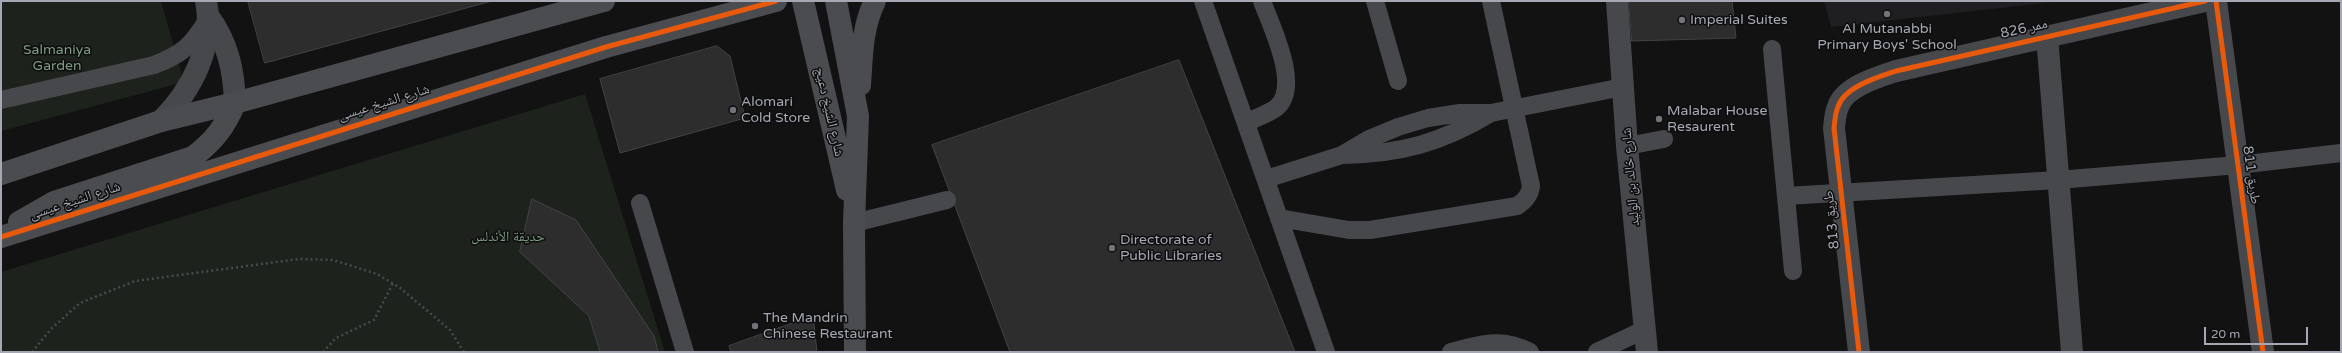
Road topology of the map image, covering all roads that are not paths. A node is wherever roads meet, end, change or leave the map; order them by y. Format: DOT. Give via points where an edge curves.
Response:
graph roads {
  1 [pos="604,1"];
  2 [pos="776,1"];
  3 [pos="803,1"];
  4 [pos="836,1"];
  5 [pos="875,1"];
  6 [pos="1203,1"];
  7 [pos="1262,1"];
  8 [pos="1376,1"];
  9 [pos="1492,1"];
  10 [pos="1618,1"];
  11 [pos="2205,1"];
  12 [pos="2216,1"];
  13 [pos="208,9"];
  14 [pos="2047,36"];
  15 [pos="1772,49"];
  16 [pos="1398,81"];
  17 [pos="1623,87"];
  18 [pos="1851,90"];
  19 [pos="1,100"];
  20 [pos="235,103"];
  21 [pos="1514,107"];
  22 [pos="1491,113"];
  23 [pos="858,116"];
  24 [pos="161,121"];
  25 [pos="1246,123"];
  26 [pos="1664,139"];
  27 [pos="1627,146"];
  28 [pos="2341,153"];
  29 [pos="1342,155"];
  30 [pos="2238,165"];
  31 [pos="1,174"];
  32 [pos="1266,179"];
  33 [pos="2058,180"];
  34 [pos="1841,191"];
  35 [pos="1786,196"];
  36 [pos="947,200"];
  37 [pos="640,203"];
  38 [pos="1279,218"];
  39 [pos="854,222"];
  40 [pos="1,237"];
  41 [pos="1793,271"];
  42 [pos="1646,329"];
  43 [pos="685,352"];
  44 [pos="856,352"];
  45 [pos="1326,352"];
  46 [pos="1451,352"];
  47 [pos="1530,352"];
  48 [pos="1597,352"];
  49 [pos="1647,352"];
  50 [pos="1859,352"];
  51 [pos="2072,352"];
  52 [pos="2263,352"];
  1 -- 20 [label="street"];
  2 -- 40 [label="street, شارع الشيخ عيسى" via="591,52"];
  3 -- 39 [label="street, شارع الشيخ دعيج"];
  4 -- 23 [label="street, شارع الشيخ دعيج"];
  5 -- 23 [label="street" via="869,13 863,39"];
  6 -- 25 [label="lane"];
  7 -- 25 [label="lane" via="1287,75 1286,92 1277,107"];
  8 -- 16 [label="lane"];
  9 -- 21 [label="lane"];
  10 -- 17 [label="street, شارع خالد بن الوليد"];
  11 -- 14 [label="street, ممر 826"];
  12 -- 30 [label="street, طريق 811"];
  13 -- 19 [label="lane" via="194,42 169,60"];
  13 -- 20 [label="street" via="221,34 230,60"];
  13 -- 24 [label="street" via="208,39 194,78 177,105"];
  14 -- 18 [label="street, ممر 826" via="1896,71 1871,79"];
  14 -- 33 [label="street"];
  15 -- 35 [label="lane"];
  17 -- 21 [label="lane"];
  17 -- 27 [label="street, شارع خالد بن الوليد"];
  18 -- 34 [label="street, طريق 813" via="1838,105 1834,128"];
  20 -- 24 [label="street"];
  20 -- 40 [label="street" via="220,132 210,144 193,157 54,202 22,220"];
  21 -- 22 [label="lane"];
  21 -- 38 [label="lane" via="1531,186 1527,198 1517,206 1370,230 1349,230"];
  22 -- 29 [label="lane" via="1435,142 1405,150"];
  22 -- 29 [label="lane" via="1460,113 1398,126"];
  23 -- 39 [label="street, شارع الشيخ دعيج"];
  24 -- 31 [label="street"];
  25 -- 32 [label="lane"];
  26 -- 27 [label="lane"];
  27 -- 42 [label="street, شارع خالد بن الوليد"];
  28 -- 30 [label="lane"];
  29 -- 32 [label="lane"];
  30 -- 33 [label="lane"];
  30 -- 52 [label="street, طريق 811"];
  32 -- 38 [label="lane"];
  33 -- 34 [label="lane"];
  33 -- 51 [label="street"];
  34 -- 35 [label="lane"];
  34 -- 50 [label="street, طريق 813"];
  35 -- 41 [label="lane"];
  36 -- 39 [label="lane"];
  37 -- 43 [label="lane"];
  38 -- 45 [label="lane"];
  39 -- 44 [label="street, شارع الشيخ دعيج"];
  42 -- 48 [label="lane"];
  42 -- 49 [label="street, شارع خالد بن الوليد"];
  46 -- 47 [label="lane" via="1488,342 1517,345"];
}
